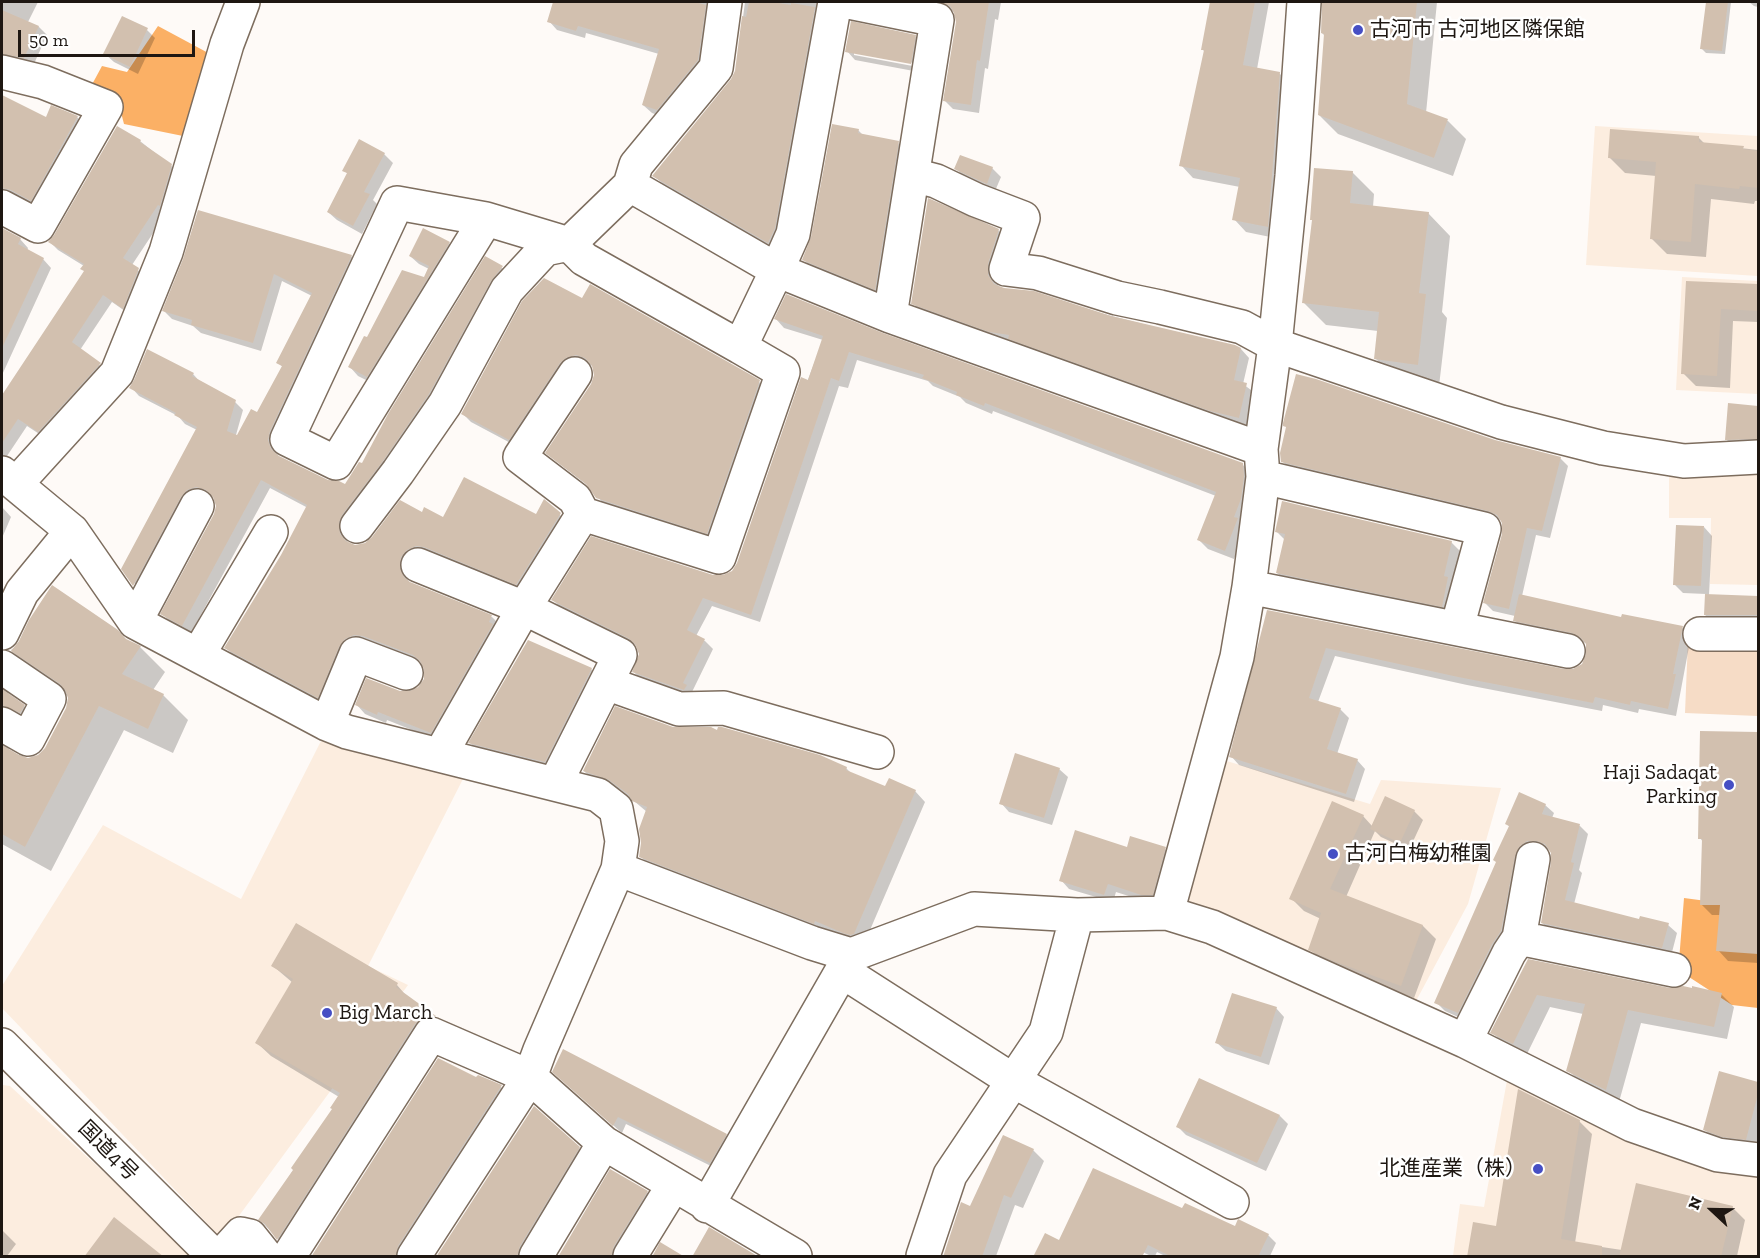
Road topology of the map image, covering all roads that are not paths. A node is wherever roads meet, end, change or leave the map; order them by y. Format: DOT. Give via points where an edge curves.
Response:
graph roads {
  1 [pos="243,2"];
  2 [pos="725,2"];
  3 [pos="835,2"];
  4 [pos="849,2"];
  5 [pos="1304,2"];
  6 [pos="2,72"];
  7 [pos="913,175"];
  8 [pos="630,185"];
  9 [pos="2,207"];
  10 [pos="486,219"];
  11 [pos="570,243"];
  12 [pos="777,270"];
  13 [pos="890,316"];
  14 [pos="1275,345"];
  15 [pos="740,347"];
  16 [pos="574,374"];
  17 [pos="1758,457"];
  18 [pos="1262,463"];
  19 [pos="9,478"];
  20 [pos="197,506"];
  21 [pos="583,514"];
  22 [pos="357,526"];
  23 [pos="72,531"];
  24 [pos="271,532"];
  25 [pos="418,565"];
  26 [pos="1249,587"];
  27 [pos="524,608"];
  28 [pos="135,622"];
  29 [pos="1457,628"];
  30 [pos="2,633"];
  31 [pos="1700,633"];
  32 [pos="1758,634"];
  33 [pos="1568,651"];
  34 [pos="198,655"];
  35 [pos="2,667"];
  36 [pos="406,673"];
  37 [pos="606,683"];
  38 [pos="2,724"];
  39 [pos="327,724"];
  40 [pos="877,752"];
  41 [pos="440,755"];
  42 [pos="555,784"];
  43 [pos="1533,859"];
  44 [pos="618,869"];
  45 [pos="1167,913"];
  46 [pos="1077,915"];
  47 [pos="1519,938"];
  48 [pos="846,963"];
  49 [pos="1674,970"];
  50 [pos="1465,1041"];
  51 [pos="6,1059"];
  52 [pos="530,1077"];
  53 [pos="1012,1080"];
  54 [pos="604,1143"];
  55 [pos="1758,1160"];
  56 [pos="674,1186"];
  57 [pos="1232,1202"];
  58 [pos="707,1206"];
  59 [pos="539,1255"];
  60 [pos="214,1257"];
  61 [pos="221,1257"];
  62 [pos="266,1257"];
  63 [pos="289,1257"];
  64 [pos="414,1257"];
  65 [pos="630,1257"];
  66 [pos="795,1257"];
  67 [pos="923,1257"];
  1 -- 19 [label="main road" via="226,44 165,252 117,373"];
  2 -- 8 [label="main road" via="716,68 636,165"];
  3 -- 12 [label="main road" via="793,234"];
  4 -- 7 [label="main road" via="937,20"];
  5 -- 14 [label="main road"];
  6 -- 9 [label="main road" via="43,82 106,107 38,226"];
  7 -- 13 [label="main road"];
  7 -- 14 [label="main road" via="1023,218 1006,269 1038,273 1117,298 1242,327"];
  8 -- 11 [label="main road"];
  8 -- 12 [label="main road"];
  10 -- 10 [label="main road" via="397,203 287,439 336,463"];
  10 -- 11 [label="main road"];
  11 -- 15 [label="main road" via="584,259"];
  11 -- 22 [label="main road" via="545,249 507,290 445,404"];
  12 -- 13 [label="main road"];
  12 -- 15 [label="main road"];
  13 -- 18 [label="main road"];
  14 -- 17 [label="main road" via="1501,422 1603,448 1684,461"];
  14 -- 18 [label="main road"];
  15 -- 21 [label="main road" via="783,372 719,557"];
  16 -- 21 [label="main road" via="520,457 575,499"];
  18 -- 26 [label="main road"];
  18 -- 29 [label="main road" via="1484,529"];
  19 -- 23 [label="main road"];
  20 -- 28 [label="main road"];
  21 -- 27 [label="main road"];
  23 -- 28 [label="main road"];
  23 -- 30 [label="main road" via="22,592"];
  24 -- 34 [label="main road"];
  25 -- 27 [label="main road"];
  26 -- 29 [label="main road"];
  26 -- 45 [label="main road" via="1237,657"];
  27 -- 37 [label="main road" via="620,655"];
  27 -- 41 [label="main road"];
  28 -- 34 [label="main road"];
  29 -- 33 [label="main road"];
  31 -- 32 [label="main road"];
  34 -- 39 [label="main road"];
  35 -- 38 [label="main road" via="49,699 28,739"];
  36 -- 39 [label="main road" via="357,654"];
  37 -- 40 [label="main road" via="679,709 724,708"];
  37 -- 42 [label="main road"];
  39 -- 41 [label="main road"];
  41 -- 42 [label="main road"];
  42 -- 44 [label="main road" via="598,795 616,809 622,841"];
  43 -- 47 [label="main road"];
  44 -- 48 [label="main road" via="812,943"];
  44 -- 52 [label="main road"];
  45 -- 46 [label="main road"];
  45 -- 50 [label="main road" via="1212,927"];
  46 -- 48 [label="main road" via="974,909"];
  46 -- 53 [label="main road" via="1046,1032"];
  47 -- 49 [label="main road"];
  47 -- 50 [label="main road"];
  48 -- 53 [label="main road"];
  48 -- 58 [label="main road"];
  50 -- 55 [label="main road" via="1632,1125 1718,1155"];
  51 -- 60 [label="main road, 国道4号"];
  52 -- 54 [label="main road"];
  52 -- 63 [label="main road" via="431,1034"];
  52 -- 64 [label="main road"];
  53 -- 57 [label="main road"];
  53 -- 67 [label="main road" via="950,1175"];
  54 -- 56 [label="main road"];
  54 -- 59 [label="main road"];
  56 -- 58 [label="main road"];
  56 -- 65 [label="main road"];
  58 -- 66 [label="main road"];
  61 -- 62 [label="main road" via="241,1234 250,1236"];
}
